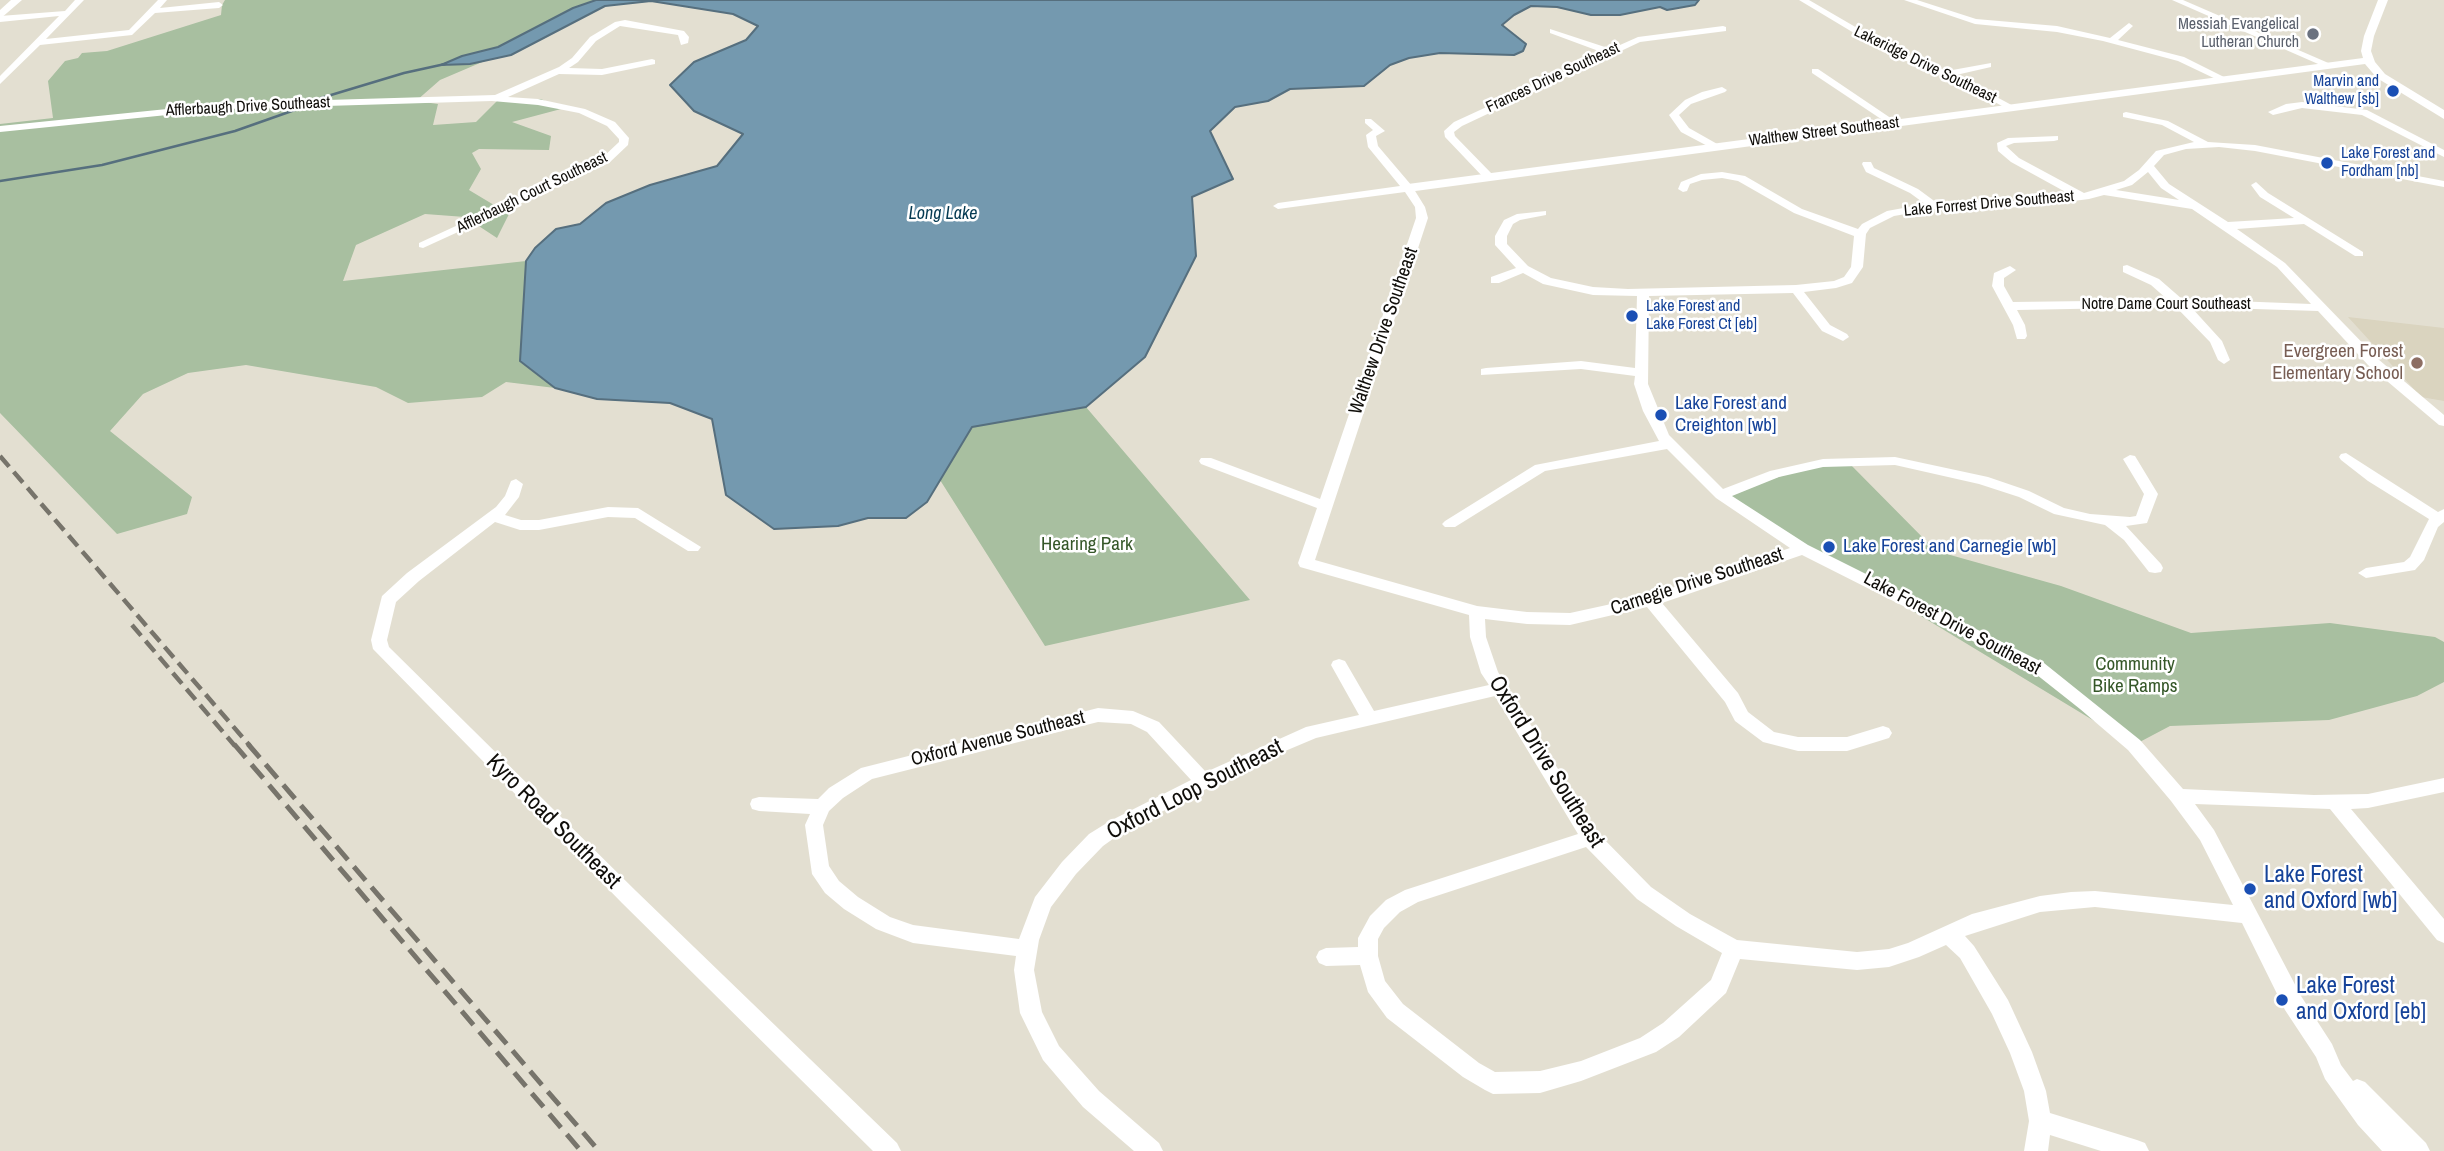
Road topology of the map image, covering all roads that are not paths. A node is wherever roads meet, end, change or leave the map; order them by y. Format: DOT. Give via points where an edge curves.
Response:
graph roads {
  1 [pos="17,0"];
  2 [pos="80,0"];
  3 [pos="163,0"];
  4 [pos="1803,0"];
  5 [pos="1908,0"];
  6 [pos="2176,0"];
  7 [pos="2383,0"];
  8 [pos="219,5"];
  9 [pos="153,11"];
  10 [pos="66,13"];
  11 [pos="0,17"];
  12 [pos="2129,26"];
  13 [pos="1723,29"];
  14 [pos="1553,30"];
  15 [pos="2112,41"];
  16 [pos="37,43"];
  17 [pos="684,43"];
  18 [pos="1610,52"];
  19 [pos="2369,60"];
  20 [pos="652,62"];
  21 [pos="1988,65"];
  22 [pos="2328,65"];
  23 [pos="557,71"];
  24 [pos="1815,71"];
  25 [pos="1945,74"];
  26 [pos="2223,79"];
  27 [pos="0,81"];
  28 [pos="1722,90"];
  29 [pos="2335,95"];
  30 [pos="498,98"];
  31 [pos="2012,108"];
  32 [pos="2343,108"];
  33 [pos="2273,112"];
  34 [pos="2126,115"];
  35 [pos="2444,116"];
  36 [pos="1368,121"];
  37 [pos="1893,123"];
  38 [pos="0,129"];
  39 [pos="2054,138"];
  40 [pos="2207,145"];
  41 [pos="1715,146"];
  42 [pos="2444,154"];
  43 [pos="1867,164"];
  44 [pos="2149,166"];
  45 [pos="1488,176"];
  46 [pos="2444,184"];
  47 [pos="2256,185"];
  48 [pos="1408,188"];
  49 [pos="1684,189"];
  50 [pos="2103,191"];
  51 [pos="2082,197"];
  52 [pos="1279,206"];
  53 [pos="1934,206"];
  54 [pos="2196,206"];
  55 [pos="1542,213"];
  56 [pos="2305,220"];
  57 [pos="2226,226"];
  58 [pos="1860,234"];
  59 [pos="422,245"];
  60 [pos="2359,254"];
  61 [pos="1524,269"];
  62 [pos="2010,270"];
  63 [pos="2127,270"];
  64 [pos="1495,280"];
  65 [pos="1796,289"];
  66 [pos="1643,292"];
  67 [pos="2179,303"];
  68 [pos="2009,306"];
  69 [pos="2324,308"];
  70 [pos="2021,336"];
  71 [pos="1843,337"];
  72 [pos="2224,360"];
  73 [pos="1486,372"];
  74 [pos="1640,373"];
  75 [pos="2444,422"];
  76 [pos="1669,444"];
  77 [pos="2346,457"];
  78 [pos="2130,459"];
  79 [pos="1206,460"];
  80 [pos="516,484"];
  81 [pos="1721,495"];
  82 [pos="1325,506"];
  83 [pos="494,516"];
  84 [pos="2441,517"];
  85 [pos="2108,520"];
  86 [pos="1450,524"];
  87 [pos="693,547"];
  88 [pos="1803,549"];
  89 [pos="1306,563"];
  90 [pos="2155,568"];
  91 [pos="2366,573"];
  92 [pos="1651,601"];
  93 [pos="1477,612"];
  94 [pos="1339,665"];
  95 [pos="1500,690"];
  96 [pos="1370,719"];
  97 [pos="1884,733"];
  98 [pos="1205,782"];
  99 [pos="2444,785"];
  100 [pos="2179,796"];
  101 [pos="2334,802"];
  102 [pos="759,804"];
  103 [pos="822,807"];
  104 [pos="1590,838"];
  105 [pos="2249,915"];
  106 [pos="1949,934"];
  107 [pos="2444,934"];
  108 [pos="1028,949"];
  109 [pos="1734,949"];
  110 [pos="1368,956"];
  111 [pos="1326,957"];
  112 [pos="2323,1051"];
  113 [pos="2040,1121"];
  114 [pos="889,1151"];
  115 [pos="1151,1151"];
  116 [pos="2036,1151"];
  117 [pos="2137,1151"];
  118 [pos="2398,1151"];
  119 [pos="2418,1151"];
  1 -- 11 [label="street"];
  2 -- 10 [label="street"];
  3 -- 9 [label="street"];
  4 -- 25 [label="street, Lakeridge Drive Southeast" via="1892,52"];
  5 -- 15 [label="street" via="1975,21 2068,30"];
  6 -- 22 [label="street"];
  7 -- 19 [label="street" via="2369,36"];
  8 -- 9 [label="street"];
  9 -- 16 [label="street" via="127,33"];
  10 -- 11 [label="street"];
  10 -- 16 [label="street"];
  12 -- 15 [label="street"];
  13 -- 18 [label="street, Frances Drive Southeast" via="1638,40"];
  14 -- 18 [label="street"];
  15 -- 26 [label="street" via="2181,59"];
  16 -- 27 [label="street"];
  17 -- 23 [label="street" via="681,33 618,24"];
  18 -- 45 [label="street, Frances Drive Southeast" via="1480,111 1448,131"];
  19 -- 22 [label="street, Walthew Street Southeast"];
  19 -- 35 [label="street" via="2381,76"];
  20 -- 23 [label="street" via="602,72"];
  21 -- 25 [label="street"];
  22 -- 26 [label="street, Walthew Street Southeast"];
  23 -- 30 [label="street"];
  24 -- 37 [label="street"];
  25 -- 31 [label="street, Lakeridge Drive Southeast"];
  26 -- 31 [label="street, Walthew Street Southeast"];
  28 -- 41 [label="street" via="1688,102 1674,115 1685,131"];
  29 -- 32 [label="street"];
  30 -- 38 [label="street, Afflerbaugh Drive Southeast" via="226,106"];
  30 -- 59 [label="street, Afflerbaugh Court Southeast" via="582,111 611,124 624,143 605,161"];
  31 -- 37 [label="street, Walthew Street Southeast"];
  32 -- 33 [label="street" via="2289,106"];
  32 -- 42 [label="street" via="2383,120"];
  34 -- 40 [label="street" via="2165,122"];
  36 -- 48 [label="street, Walthew Drive Southeast" via="1380,131 1371,135 1373,147"];
  37 -- 41 [label="street, Walthew Street Southeast"];
  39 -- 51 [label="street" via="2012,140 2001,149"];
  40 -- 44 [label="street, Lake Forrest Drive Southeast" via="2160,153"];
  40 -- 46 [label="street, Lake Forrest Drive Southeast" via="2255,148"];
  41 -- 45 [label="street, Walthew Street Southeast"];
  43 -- 53 [label="street"];
  44 -- 50 [label="street, Lake Forrest Drive Southeast" via="2128,183"];
  44 -- 54 [label="street" via="2165,186"];
  45 -- 48 [label="street, Walthew Street Southeast"];
  47 -- 56 [label="street"];
  48 -- 52 [label="street, Walthew Street Southeast"];
  48 -- 82 [label="street, Walthew Drive Southeast" via="1422,218"];
  49 -- 58 [label="street" via="1686,182 1700,177 1741,178 1798,211"];
  50 -- 51 [label="street, Lake Forrest Drive Southeast"];
  50 -- 54 [label="street"];
  51 -- 53 [label="street, Lake Forrest Drive Southeast" via="2010,205"];
  53 -- 58 [label="street, Lake Forrest Drive Southeast" via="1891,213"];
  54 -- 57 [label="street"];
  55 -- 61 [label="street" via="1508,222 1501,236 1501,244"];
  56 -- 57 [label="street"];
  56 -- 60 [label="street"];
  57 -- 69 [label="street" via="2281,265"];
  58 -- 65 [label="street" via="1857,267 1848,280"];
  61 -- 64 [label="street"];
  61 -- 66 [label="street" via="1571,288"];
  62 -- 68 [label="street" via="1998,276"];
  63 -- 67 [label="street" via="2155,282"];
  65 -- 66 [label="street"];
  65 -- 71 [label="street" via="1826,328"];
  66 -- 74 [label="street, Lake Forest Drive Southeast"];
  67 -- 68 [label="street, Notre Dame Court Southeast"];
  67 -- 69 [label="street, Notre Dame Court Southeast"];
  67 -- 72 [label="street" via="2216,341"];
  68 -- 70 [label="street"];
  69 -- 75 [label="street" via="2373,362"];
  73 -- 74 [label="street" via="1581,365"];
  74 -- 76 [label="street, Lake Forest Drive Southeast" via="1650,411"];
  76 -- 81 [label="street, Lake Forest Drive Southeast"];
  76 -- 86 [label="street" via="1540,468"];
  77 -- 84 [label="street"];
  78 -- 85 [label="street" via="2151,494 2147,507 2142,520"];
  79 -- 82 [label="street"];
  80 -- 83 [label="street, Kyro Road Southeast" via="512,497"];
  81 -- 85 [label="street" via="1775,474 1823,463 1895,461 1983,480 2059,511"];
  81 -- 88 [label="street, Lake Forest Drive Southeast"];
  82 -- 89 [label="street, Walthew Drive Southeast"];
  83 -- 87 [label="street" via="520,525 539,525 608,512 638,513"];
  83 -- 114 [label="street, Kyro Road Southeast" via="388,600 381,649"];
  84 -- 91 [label="street" via="2432,524 2409,566"];
  85 -- 90 [label="street"];
  88 -- 92 [label="street, Carnegie Drive Southeast"];
  88 -- 100 [label="street, Lake Forest Drive Southeast" via="2038,667 2134,746"];
  89 -- 93 [label="street, Carnegie Drive Southeast"];
  92 -- 93 [label="street, Carnegie Drive Southeast" via="1570,620"];
  92 -- 97 [label="street" via="1732,698 1741,716 1769,737 1798,744 1847,744"];
  93 -- 95 [label="street, Oxford Drive Southeast" via="1478,636"];
  94 -- 96 [label="street"];
  95 -- 96 [label="street, Oxford Loop Southeast"];
  95 -- 104 [label="street, Oxford Drive Southeast"];
  96 -- 98 [label="street, Oxford Loop Southeast" via="1312,732"];
  98 -- 103 [label="street, Oxford Avenue Southeast" via="1153,727 1133,718 1098,715 867,773"];
  98 -- 108 [label="street, Oxford Loop Southeast" via="1096,840 1042,903"];
  99 -- 101 [label="street" via="2368,801"];
  100 -- 101 [label="street"];
  100 -- 105 [label="street, Lake Forest Drive Southeast" via="2207,835"];
  101 -- 107 [label="street"];
  102 -- 103 [label="street"];
  103 -- 108 [label="street" via="814,825 819,868 851,903 912,934"];
  104 -- 109 [label="street, Oxford Drive Southeast" via="1644,893"];
  104 -- 110 [label="street" via="1393,906 1368,938"];
  105 -- 106 [label="street, Oxford Drive Southeast" via="2071,900 2002,914"];
  105 -- 112 [label="street, Lake Forest Drive Southeast"];
  106 -- 109 [label="street, Oxford Drive Southeast" via="1889,958 1857,961"];
  106 -- 113 [label="street" via="1966,951 2000,1007 2035,1091"];
  108 -- 115 [label="street, Oxford Loop Southeast" via="1024,970 1031,1013 1051,1053 1091,1098"];
  109 -- 110 [label="street" via="1720,986 1648,1045 1581,1071 1516,1084 1493,1083 1471,1070 1395,1011 1374,985"];
  110 -- 111 [label="street"];
  112 -- 118 [label="street, Lake Forest Drive Southeast" via="2339,1081"];
  112 -- 119 [label="street, Lake Forest Drive Southeast"];
  113 -- 116 [label="street"];
  113 -- 117 [label="street"];
}
